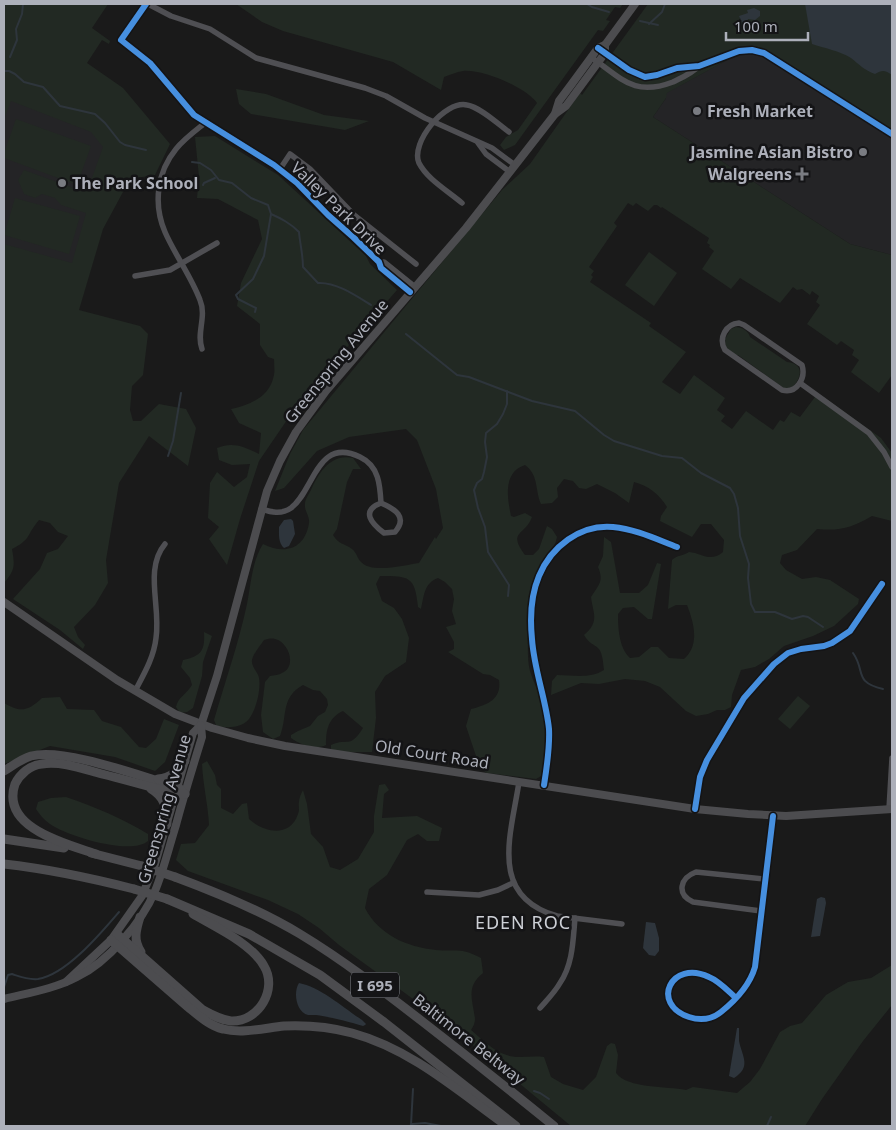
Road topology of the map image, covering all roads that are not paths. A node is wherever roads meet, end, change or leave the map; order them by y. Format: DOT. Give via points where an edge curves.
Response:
graph roads {
  1 [pos="147,4"];
  2 [pos="635,4"];
  3 [pos="602,48"];
  4 [pos="594,60"];
  5 [pos="699,66"];
  6 [pos="435,122"];
  7 [pos="205,123"];
  8 [pos="510,132"];
  9 [pos="892,134"];
  10 [pos="478,143"];
  11 [pos="515,165"];
  12 [pos="280,169"];
  13 [pos="510,172"];
  14 [pos="462,203"];
  15 [pos="364,224"];
  16 [pos="353,237"];
  17 [pos="217,243"];
  18 [pos="182,264"];
  19 [pos="416,264"];
  20 [pos="135,276"];
  21 [pos="412,290"];
  22 [pos="202,349"];
  23 [pos="800,383"];
  24 [pos="892,467"];
  25 [pos="381,503"];
  26 [pos="261,508"];
  27 [pos="165,544"];
  28 [pos="677,547"];
  29 [pos="882,584"];
  30 [pos="4,602"];
  31 [pos="135,691"];
  32 [pos="201,724"];
  33 [pos="892,758"];
  34 [pos="185,761"];
  35 [pos="4,771"];
  36 [pos="154,780"];
  37 [pos="519,782"];
  38 [pos="142,784"];
  39 [pos="544,785"];
  40 [pos="179,791"];
  41 [pos="695,809"];
  42 [pos="891,809"];
  43 [pos="773,816"];
  44 [pos="167,824"];
  45 [pos="4,839"];
  46 [pos="96,854"];
  47 [pos="4,864"];
  48 [pos="765,879"];
  49 [pos="513,883"];
  50 [pos="426,892"];
  51 [pos="168,900"];
  52 [pos="761,911"];
  53 [pos="140,917"];
  54 [pos="575,918"];
  55 [pos="622,924"];
  56 [pos="117,940"];
  57 [pos="145,958"];
  58 [pos="736,998"];
  59 [pos="4,999"];
  60 [pos="540,1008"];
  61 [pos="507,1126"];
  62 [pos="516,1126"];
  63 [pos="554,1126"];
  1 -- 6 [label="street" via="210,29 256,58 365,88"];
  1 -- 7 [label="street, Valley Park Drive" via="121,40 150,63 186,108"];
  2 -- 3 [label="main road, Greenspring Avenue"];
  3 -- 4 [label="main road, Greenspring Avenue"];
  3 -- 5 [label="street" via="629,70 645,77 676,68"];
  4 -- 5 [label="street" via="629,83 650,88 683,78"];
  4 -- 11 [label="main road, Greenspring Avenue" via="566,106 555,114"];
  5 -- 9 [label="street" via="739,51 764,53"];
  6 -- 8 [label="street" via="454,105 467,104"];
  6 -- 10 [label="street"];
  6 -- 14 [label="street" via="417,149 418,159 423,170"];
  7 -- 12 [label="street, Valley Park Drive"];
  7 -- 18 [label="street" via="172,154 159,186 161,222"];
  10 -- 11 [label="street" via="492,148"];
  10 -- 13 [label="street" via="486,154"];
  11 -- 13 [label="main road, Greenspring Avenue"];
  12 -- 15 [label="street" via="290,154 310,169"];
  12 -- 16 [label="street, Valley Park Drive"];
  13 -- 21 [label="main road, Greenspring Avenue"];
  15 -- 16 [label="street"];
  15 -- 19 [label="street"];
  16 -- 21 [label="street, Valley Park Drive"];
  17 -- 18 [label="street"];
  18 -- 20 [label="street" via="161,272"];
  18 -- 22 [label="street" via="203,308 199,340"];
  21 -- 26 [label="main road, Greenspring Avenue" via="305,418 280,461"];
  23 -- 23 [label="street" via="804,373 802,365 744,325 735,324 727,328 722,341 725,350 782,390 792,390"];
  23 -- 24 [label="street" via="869,433"];
  25 -- 25 [label="street" via="371,511 372,524 384,533 395,532 400,525 400,516"];
  25 -- 26 [label="street" via="372,465 353,454 338,453 322,462 288,510 272,512"];
  26 -- 32 [label="main road, Greenspring Avenue" via="226,645"];
  27 -- 31 [label="street" via="154,566 156,641 151,660"];
  28 -- 39 [label="street" via="632,530 600,527 580,532 564,542 543,567 533,600 532,632 548,728 549,751"];
  29 -- 41 [label="street" via="850,631 824,646 788,653 744,698 707,760 700,777"];
  30 -- 31 [label="main road, Old Court Road"];
  31 -- 32 [label="main road, Old Court Road" via="175,714"];
  32 -- 34 [label="main road, Greenspring Avenue" via="194,733"];
  32 -- 37 [label="main road, Old Court Road" via="262,742"];
  32 -- 40 [label="main road, Greenspring Avenue" via="202,737"];
  33 -- 42 [label="street"];
  34 -- 36 [label="highway" via="171,776"];
  34 -- 40 [label="main road, Greenspring Avenue"];
  35 -- 36 [label="highway" via="29,756 46,754 80,759"];
  36 -- 40 [label="highway"];
  37 -- 39 [label="main road, Old Court Road"];
  37 -- 49 [label="street" via="508,856"];
  38 -- 40 [label="highway"];
  38 -- 44 [label="highway" via="164,801"];
  38 -- 46 [label="highway" via="56,764 33,766 16,782 12,802 24,824"];
  39 -- 41 [label="main road, Old Court Road"];
  40 -- 44 [label="main road, Greenspring Avenue"];
  40 -- 53 [label="main road, Greenspring Avenue" via="155,892"];
  41 -- 43 [label="main road, Old Court Road"];
  42 -- 43 [label="main road, Old Court Road"];
  43 -- 48 [label="street"];
  44 -- 56 [label="main road, Greenspring Avenue" via="142,896"];
  45 -- 46 [label="highway, Baltimore Beltway / I 695"];
  46 -- 63 [label="highway, Baltimore Beltway / I 695, bridge" via="216,892 298,933 390,996"];
  47 -- 51 [label="highway, I 695, bridge" via="91,878"];
  48 -- 52 [label="street"];
  48 -- 52 [label="street" via="696,872 686,877 682,887 687,899 693,902"];
  49 -- 50 [label="street" via="479,895"];
  49 -- 54 [label="street" via="525,900 540,911"];
  51 -- 57 [label="highway" via="235,938 261,960 270,980 267,997 248,1017 233,1021 215,1017"];
  51 -- 62 [label="highway, I 695" via="249,934 320,975"];
  52 -- 58 [label="street" via="755,966 750,981"];
  53 -- 56 [label="main road, Greenspring Avenue"];
  53 -- 57 [label="highway" via="135,941"];
  54 -- 55 [label="street"];
  54 -- 60 [label="street" via="565,974"];
  56 -- 57 [label="highway"];
  56 -- 59 [label="main road, Greenspring Avenue" via="66,982"];
  56 -- 61 [label="highway" via="188,1007 217,1027 233,1031 324,1027 368,1038 416,1060"];
  58 -- 58 [label="street" via="717,1015 701,1020 678,1012 668,995 670,983 687,972 708,976"];
}
